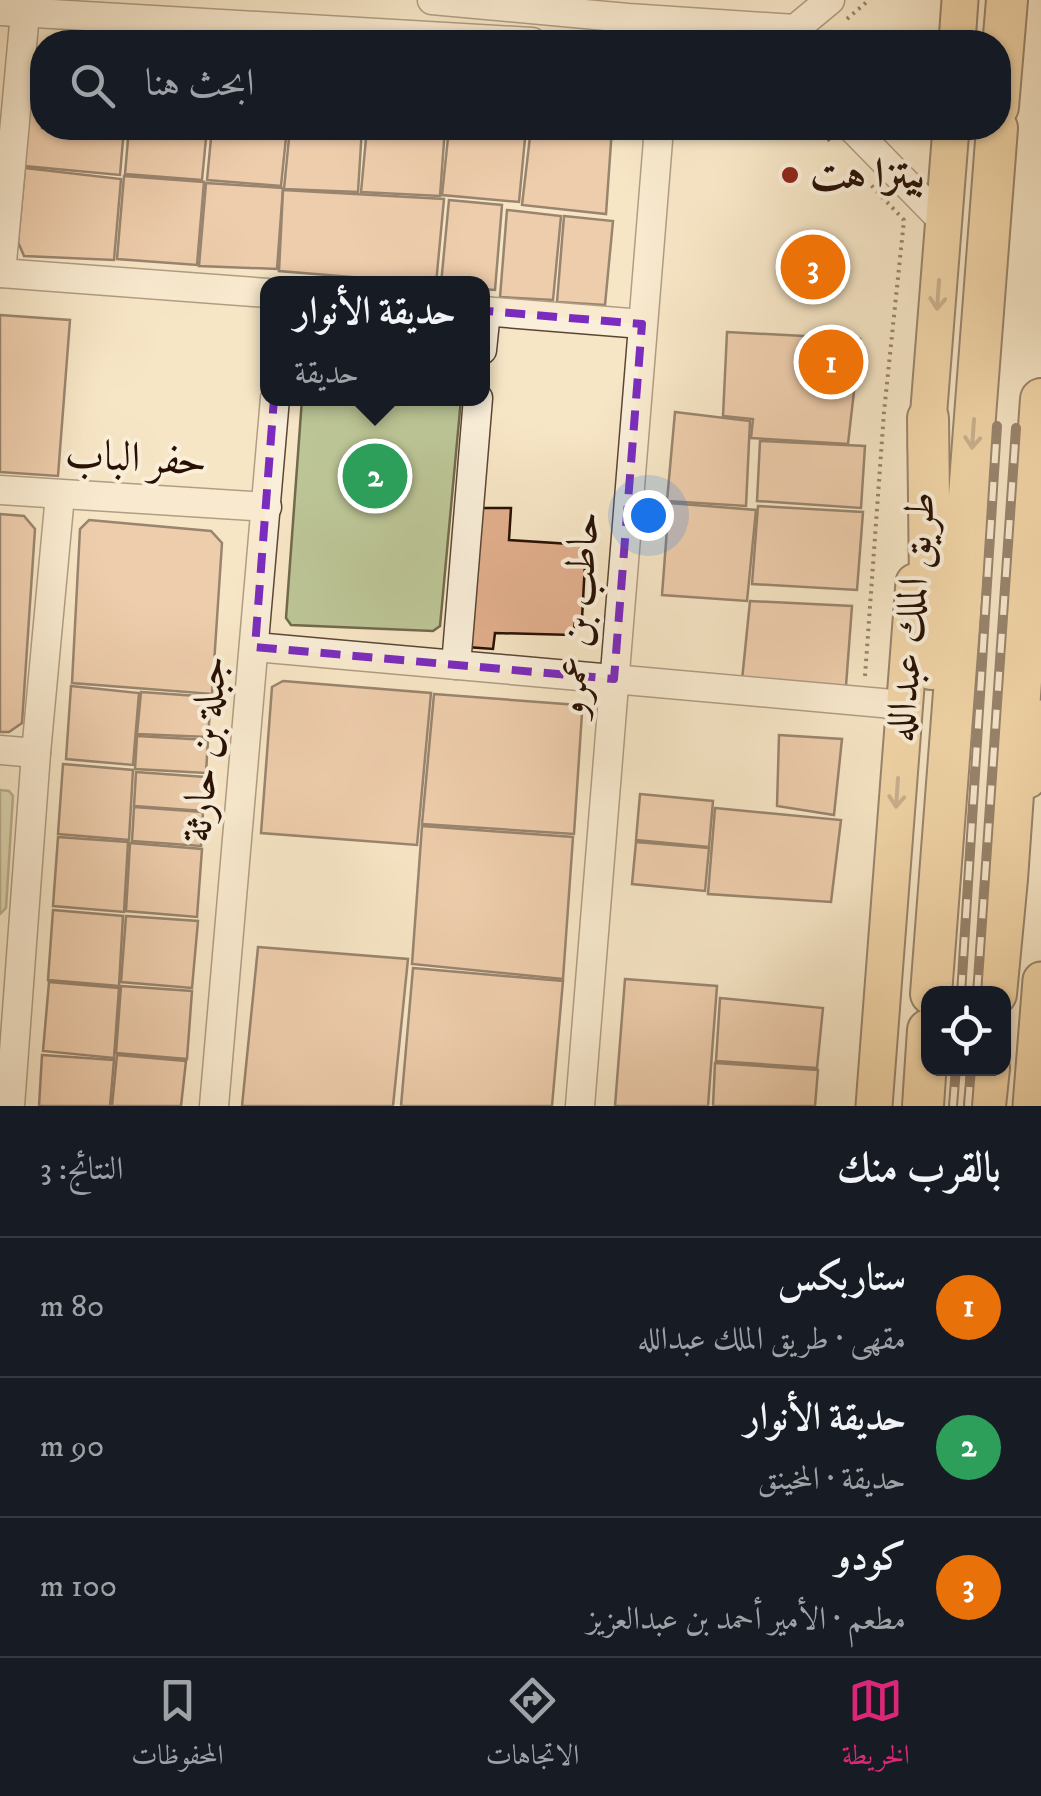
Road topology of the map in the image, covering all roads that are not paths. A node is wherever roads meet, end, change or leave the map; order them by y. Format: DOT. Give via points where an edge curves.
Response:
graph roads {
  1 [pos="432,0"];
  2 [pos="830,0"];
  3 [pos="960,0"];
  4 [pos="1007,0"];
  5 [pos="466,1"];
  6 [pos="12,12"];
  7 [pos="324,30"];
  8 [pos="958,30"];
  9 [pos="1004,30"];
  10 [pos="658,140"];
  11 [pos="949,140"];
  12 [pos="996,140"];
  13 [pos="847,141"];
  14 [pos="944,221"];
  15 [pos="0,273"];
  16 [pos="260,292"];
  17 [pos="490,311"];
  18 [pos="642,324"];
  19 [pos="1041,399"];
  20 [pos="274,406"];
  21 [pos="477,406"];
  22 [pos="928,418"];
  23 [pos="0,490"];
  24 [pos="60,495"];
  25 [pos="267,507"];
  26 [pos="256,647"];
  27 [pos="456,665"];
  28 [pos="614,679"];
  29 [pos="904,704"];
  30 [pos="1041,718"];
  31 [pos="0,750"];
  32 [pos="36,753"];
  33 [pos="1008,879"];
  34 [pos="939,892"];
  35 [pos="11,948"];
  36 [pos="1041,980"];
  37 [pos="932,986"];
  38 [pos="997,986"];
  39 [pos="925,1076"];
  40 [pos="988,1076"];
  41 [pos="10,1106"];
  42 [pos="214,1106"];
  43 [pos="580,1106"];
  44 [pos="874,1106"];
  45 [pos="923,1106"];
  46 [pos="985,1106"];
  47 [pos="1032,1106"];
  1 -- 5 [label="street"];
  2 -- 5 [label="street" via="795,29"];
  3 -- 8 [label="main road"];
  4 -- 9 [label="highway"];
  6 -- 7 [label="street"];
  6 -- 15 [label="street"];
  10 -- 18 [label="street, حاطب بن عمرو"];
  11 -- 14 [label="main road, طريق الملك عبدالله"];
  12 -- 34 [label="highway, طريق الملك عبدالله, one-way"];
  13 -- 14 [label="street"];
  14 -- 22 [label="main road, طريق الملك عبدالله, one-way"];
  15 -- 16 [label="street"];
  17 -- 18 [label="street"];
  18 -- 28 [label="street, حاطب بن عمرو"];
  19 -- 33 [label="highway"];
  20 -- 25 [label="street, جبلة بن حارثة"];
  21 -- 27 [label="street"];
  22 -- 29 [label="main road, طريق الملك عبدالله"];
  22 -- 34 [label="highway" via="927,801"];
  23 -- 24 [label="street, حفر الباب"];
  24 -- 25 [label="street, حفر الباب"];
  24 -- 32 [label="street"];
  25 -- 26 [label="street, جبلة بن حارثة"];
  26 -- 27 [label="street"];
  26 -- 42 [label="street, جبلة بن حارثة"];
  27 -- 28 [label="street"];
  28 -- 29 [label="street"];
  28 -- 43 [label="street, حاطب بن عمرو"];
  29 -- 44 [label="main road, طريق الملك عبدالله, one-way"];
  30 -- 33 [label="main road"];
  31 -- 32 [label="street"];
  32 -- 35 [label="street"];
  33 -- 38 [label="highway"];
  34 -- 37 [label="highway, طريق الملك عبدالله"];
  35 -- 41 [label="street"];
  36 -- 47 [label="main road"];
  39 -- 45 [label="highway"];
  40 -- 46 [label="highway"];
}
